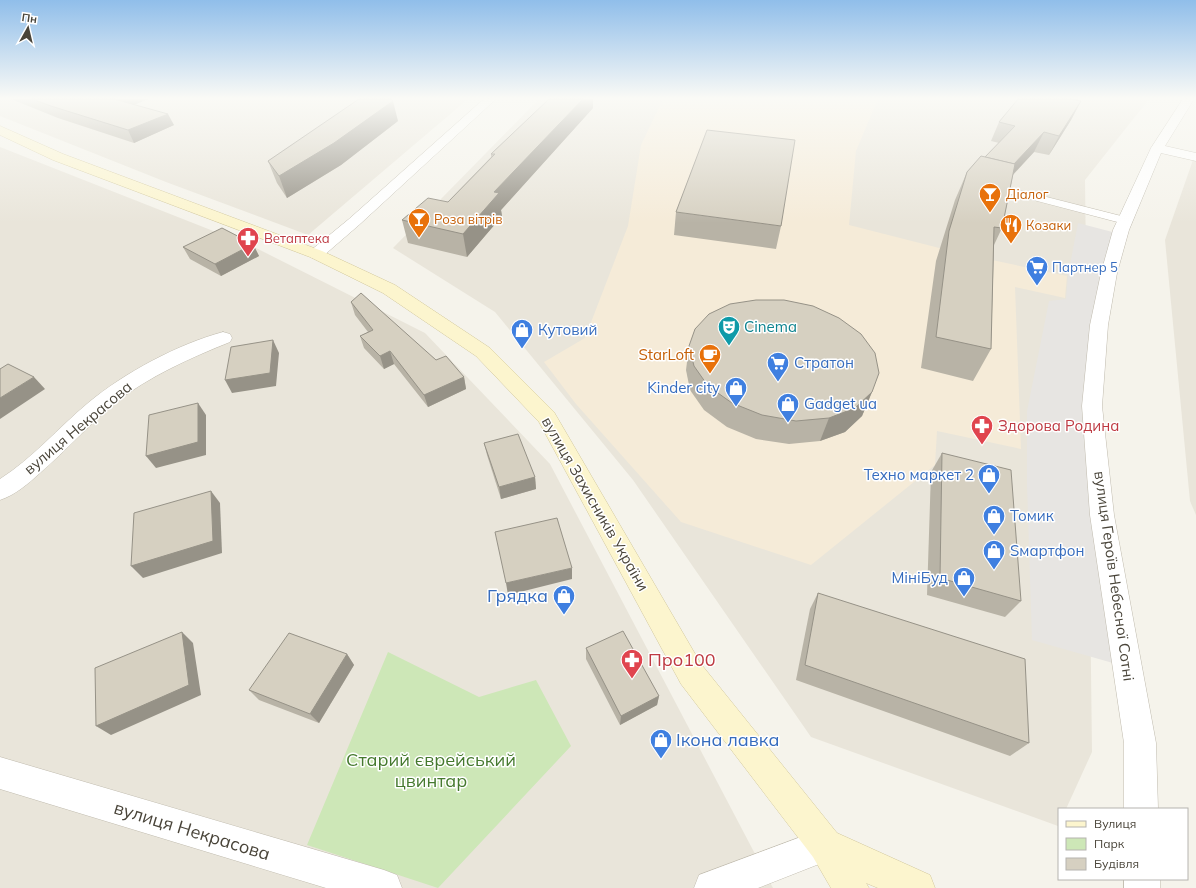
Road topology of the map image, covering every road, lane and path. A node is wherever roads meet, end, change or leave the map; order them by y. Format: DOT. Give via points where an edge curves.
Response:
graph roads {
  1 [pos="22,140"];
  2 [pos="444,140"];
  3 [pos="1162,140"];
  4 [pos="1157,148"];
  5 [pos="1196,157"];
  6 [pos="980,183"];
  7 [pos="1125,220"];
  8 [pos="316,254"];
  9 [pos="223,338"];
  10 [pos="0,491"];
  11 [pos="0,773"];
  12 [pos="1141,808"];
  13 [pos="825,845"];
  14 [pos="384,888"];
  15 [pos="712,888"];
  16 [pos="851,888"];
  17 [pos="917,888"];
  1 -- 8 [label="main road, вулиця Захисників України" via="58,157"];
  2 -- 8 [label="street"];
  3 -- 4 [label="street, вулиця Героїв Небесної Сотні"];
  4 -- 5 [label="street"];
  4 -- 7 [label="street, вулиця Героїв Небесної Сотні"];
  6 -- 7 [label="lane"];
  7 -- 12 [label="street, вулиця Героїв Небесної Сотні" via="1109,273 1099,325 1092,406 1102,515 1140,743"];
  8 -- 13 [label="main road, вулиця Захисників України" via="389,290 483,352 547,417 691,674"];
  9 -- 10 [label="street, вулиця Некрасова" via="177,356 129,382 96,408 48,454"];
  11 -- 14 [label="street, вулиця Некрасова"];
  13 -- 15 [label="street"];
  13 -- 16 [label="main road, вулиця Захисників України"];
  13 -- 17 [label="main road, вулиця Захисників України"];
}
